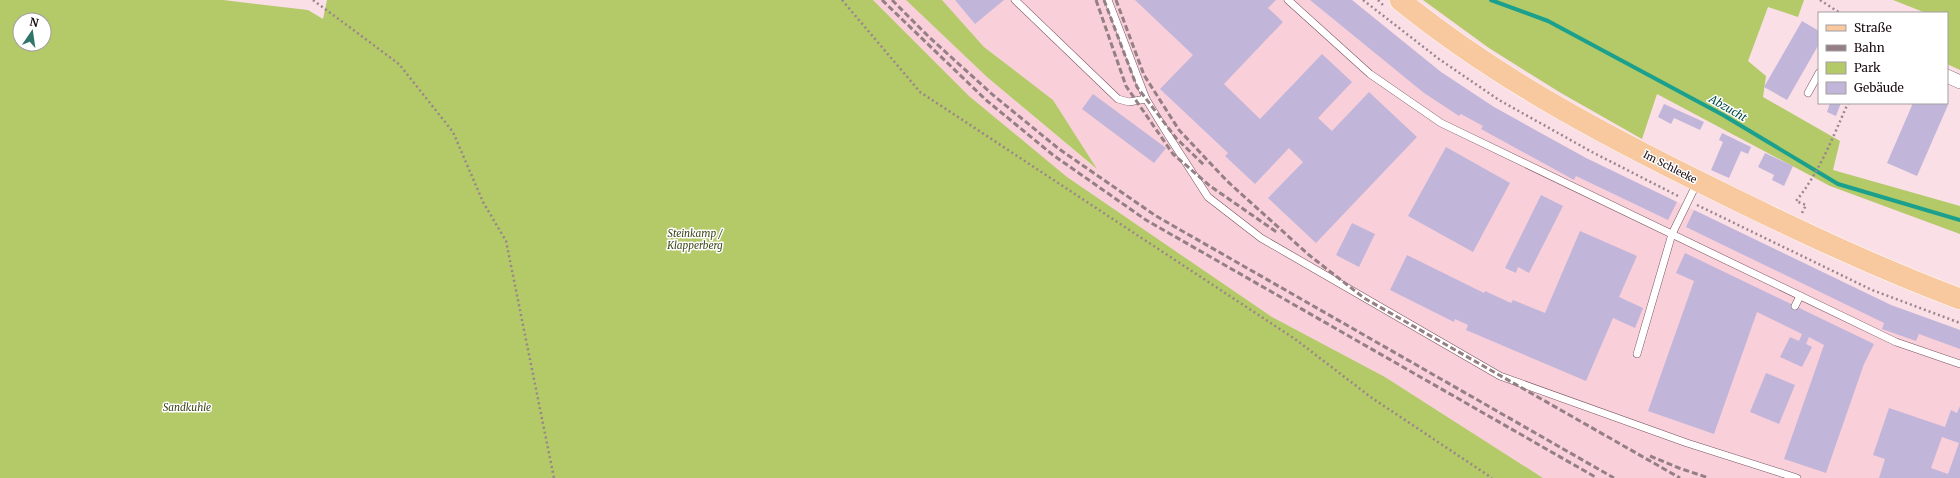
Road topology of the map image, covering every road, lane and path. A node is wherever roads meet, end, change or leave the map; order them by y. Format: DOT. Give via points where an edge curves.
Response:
graph roads {
  1 [pos="313,0"];
  2 [pos="842,0"];
  3 [pos="1015,0"];
  4 [pos="1108,0"];
  5 [pos="1288,0"];
  6 [pos="1400,0"];
  7 [pos="1820,0"];
  8 [pos="1838,12"];
  9 [pos="1818,75"];
  10 [pos="1948,76"];
  11 [pos="1960,82"];
  12 [pos="1808,92"];
  13 [pos="1146,99"];
  14 [pos="1848,104"];
  15 [pos="1698,181"];
  16 [pos="1796,228"];
  17 [pos="1672,234"];
  18 [pos="1800,296"];
  19 [pos="1960,299"];
  20 [pos="1795,306"];
  21 [pos="1637,354"];
  22 [pos="1960,364"];
  23 [pos="554,478"];
  24 [pos="1492,478"];
  25 [pos="1797,478"];
  1 -- 23 [label="path" via="399,64 453,132 483,202 506,241"];
  2 -- 24 [label="path" via="920,92 1295,339 1372,398"];
  3 -- 13 [label="lane" via="1118,99 1128,102"];
  4 -- 13 [label="lane"];
  5 -- 17 [label="lane" via="1370,74 1441,123"];
  6 -- 15 [label="main road, Im Schleeke" via="1455,42 1557,108"];
  7 -- 8 [label="path"];
  9 -- 12 [label="lane"];
  10 -- 11 [label="street"];
  13 -- 25 [label="lane" via="1208,198 1261,238 1500,376 1687,443"];
  14 -- 16 [label="path" via="1824,157 1796,202 1806,205"];
  15 -- 16 [label="main road, Im Schleeke"];
  15 -- 17 [label="lane"];
  16 -- 19 [label="main road, Im Schleeke" via="1861,259"];
  17 -- 18 [label="lane"];
  17 -- 21 [label="lane"];
  18 -- 20 [label="lane"];
  18 -- 22 [label="lane" via="1896,342"];
}
